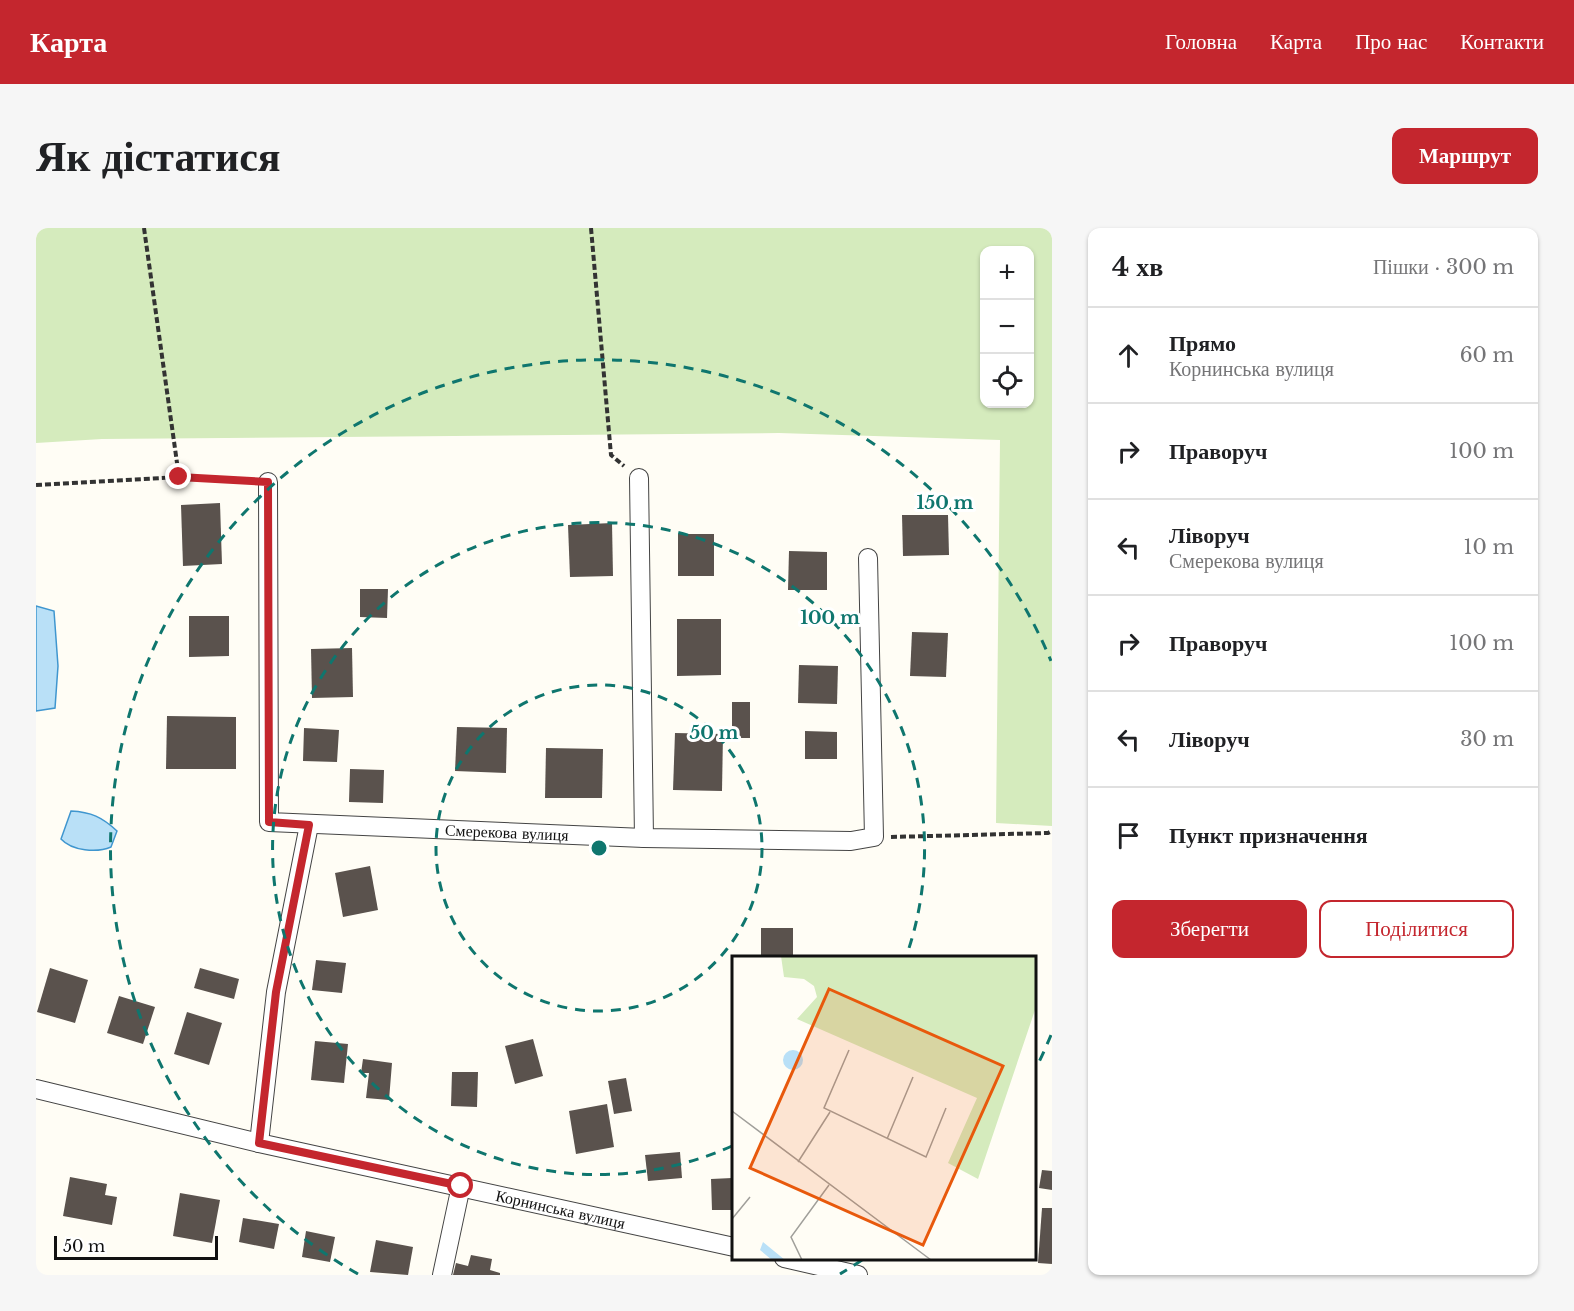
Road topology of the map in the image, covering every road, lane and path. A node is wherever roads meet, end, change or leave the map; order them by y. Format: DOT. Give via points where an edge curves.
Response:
graph roads {
  1 [pos="144,228"];
  2 [pos="591,228"];
  3 [pos="179,477"];
  4 [pos="639,478"];
  5 [pos="268,482"];
  6 [pos="36,485"];
  7 [pos="867,558"];
  8 [pos="309,825"];
  9 [pos="1052,831"];
  10 [pos="874,837"];
  11 [pos="644,838"];
  12 [pos="36,1089"];
  13 [pos="259,1143"];
  14 [pos="461,1186"];
  15 [pos="732,1247"];
  16 [pos="793,1260"];
  17 [pos="442,1275"];
  18 [pos="858,1275"];
  1 -- 3 [label="path"];
  2 -- 4 [label="path" via="611,455"];
  3 -- 5 [label="path"];
  3 -- 6 [label="path"];
  4 -- 11 [label="street"];
  5 -- 8 [label="street, Смерекова вулиця" via="269,822"];
  7 -- 10 [label="street"];
  8 -- 11 [label="street, Смерекова вулиця"];
  8 -- 13 [label="street" via="276,992"];
  9 -- 10 [label="path"];
  10 -- 11 [label="street, Смерекова вулиця" via="851,841"];
  12 -- 13 [label="street, Корнинська вулиця"];
  13 -- 14 [label="street, Корнинська вулиця"];
  14 -- 15 [label="street, Корнинська вулиця"];
  14 -- 17 [label="street"];
  16 -- 18 [label="street"];
}
